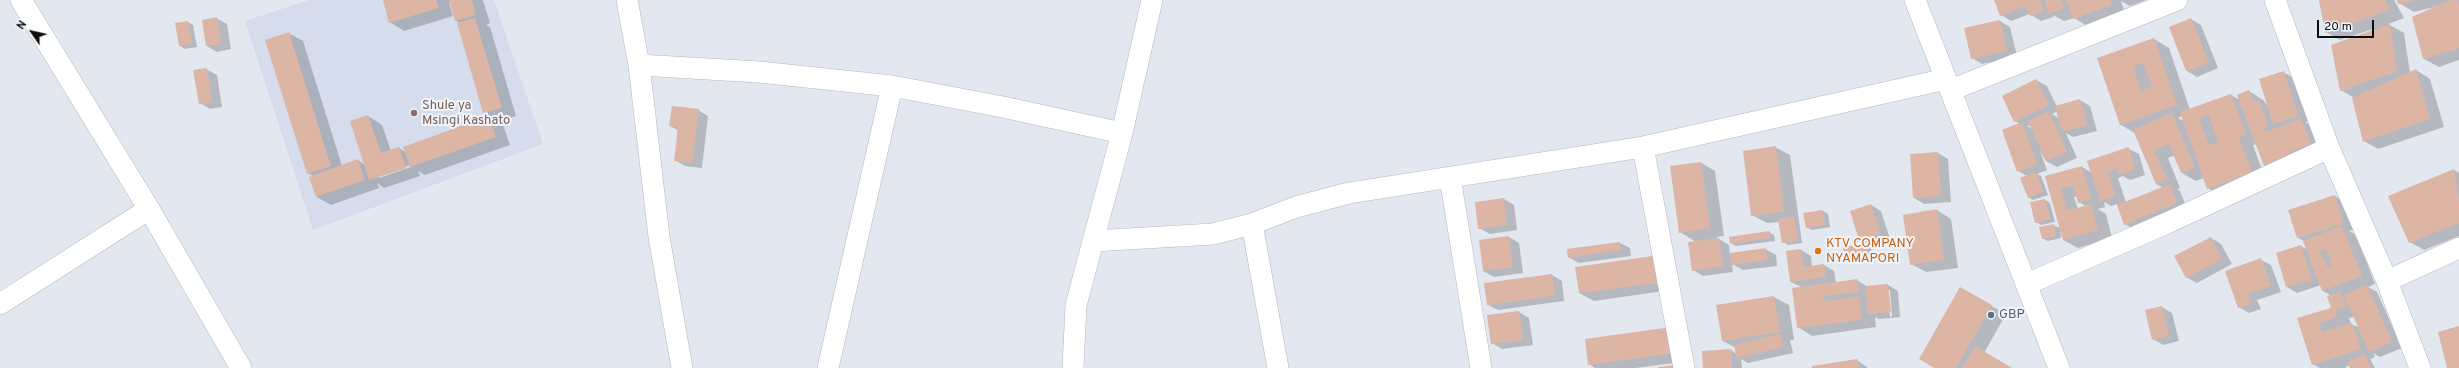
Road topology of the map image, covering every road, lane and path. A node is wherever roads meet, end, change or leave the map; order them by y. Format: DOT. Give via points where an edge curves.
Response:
graph roads {
  1 [pos="21,0"];
  2 [pos="627,0"];
  3 [pos="1152,0"];
  4 [pos="1915,0"];
  5 [pos="2177,0"];
  6 [pos="2275,0"];
  7 [pos="639,66"];
  8 [pos="1949,85"];
  9 [pos="892,86"];
  10 [pos="1122,134"];
  11 [pos="1644,147"];
  12 [pos="2330,148"];
  13 [pos="1450,177"];
  14 [pos="150,209"];
  15 [pos="1252,224"];
  16 [pos="1093,241"];
  17 [pos="2459,248"];
  18 [pos="2387,281"];
  19 [pos="2027,284"];
  20 [pos="0,304"];
  21 [pos="241,368"];
  22 [pos="682,368"];
  23 [pos="828,368"];
  24 [pos="1073,368"];
  25 [pos="1278,368"];
  26 [pos="1481,368"];
  27 [pos="1684,368"];
  28 [pos="2059,368"];
  29 [pos="2420,368"];
  1 -- 14 [label="street"];
  2 -- 7 [label="street"];
  3 -- 10 [label="street"];
  4 -- 8 [label="street"];
  5 -- 8 [label="street"];
  6 -- 12 [label="street"];
  7 -- 9 [label="street" via="759,72"];
  7 -- 22 [label="street" via="658,229"];
  8 -- 11 [label="street"];
  8 -- 19 [label="street"];
  9 -- 10 [label="street" via="1003,106"];
  9 -- 23 [label="street"];
  10 -- 16 [label="street"];
  11 -- 13 [label="street"];
  11 -- 27 [label="street"];
  12 -- 18 [label="street"];
  12 -- 19 [label="street"];
  13 -- 15 [label="street" via="1349,193"];
  13 -- 26 [label="street"];
  14 -- 20 [label="street"];
  14 -- 21 [label="street"];
  15 -- 16 [label="street" via="1213,234"];
  15 -- 25 [label="street"];
  16 -- 24 [label="street" via="1076,305"];
  17 -- 18 [label="street"];
  18 -- 29 [label="street"];
  19 -- 28 [label="street"];
}
